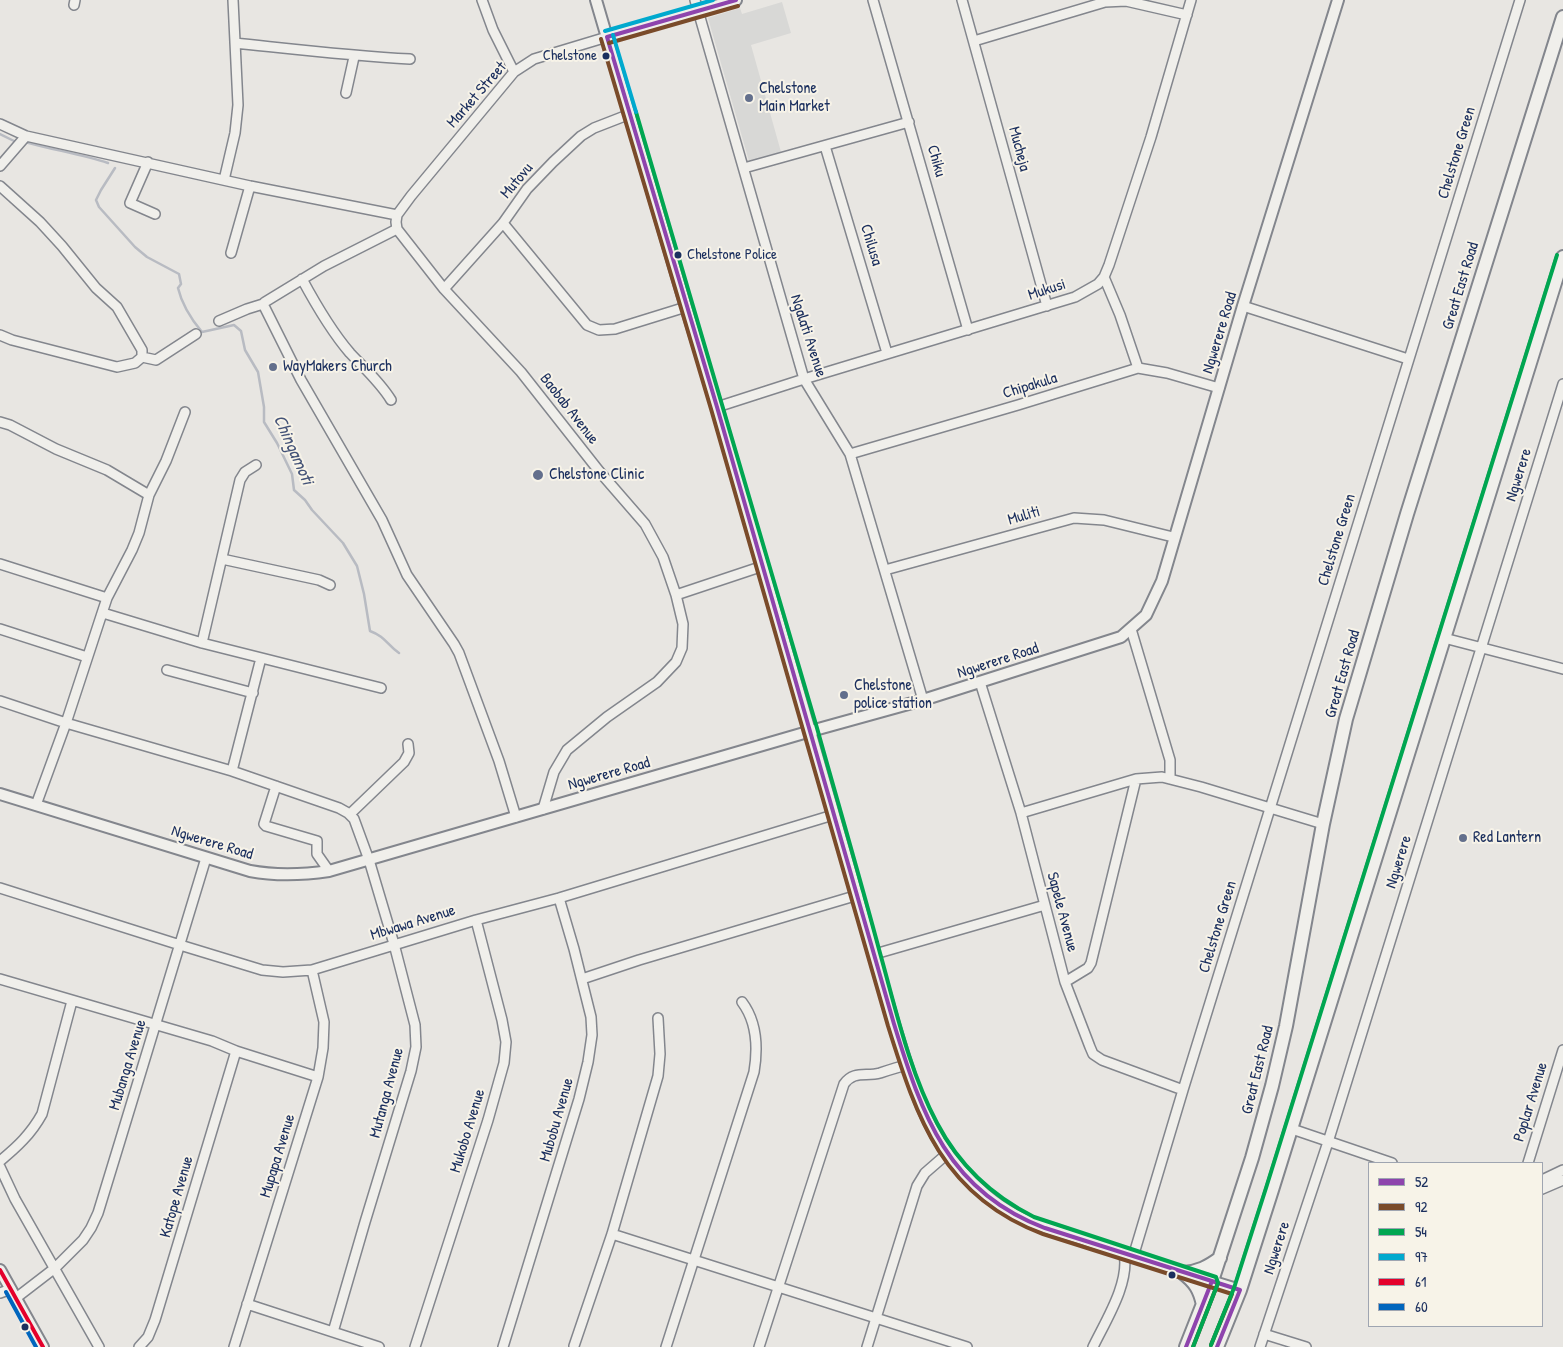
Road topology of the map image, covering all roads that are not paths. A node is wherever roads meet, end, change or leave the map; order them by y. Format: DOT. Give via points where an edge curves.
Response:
graph roads {
  1 [pos="233,0"];
  2 [pos="482,0"];
  3 [pos="596,0"];
  4 [pos="694,0"];
  5 [pos="736,0"];
  6 [pos="874,0"];
  7 [pos="962,0"];
  8 [pos="1191,0"];
  9 [pos="1338,0"];
  10 [pos="1520,0"];
  11 [pos="698,10"];
  12 [pos="1187,15"];
  13 [pos="1563,17"];
  14 [pos="607,37"];
  15 [pos="974,41"];
  16 [pos="235,43"];
  17 [pos="354,57"];
  18 [pos="410,59"];
  19 [pos="514,72"];
  20 [pos="346,93"];
  21 [pos="630,114"];
  22 [pos="909,122"];
  23 [pos="0,124"];
  24 [pos="26,136"];
  25 [pos="825,146"];
  26 [pos="148,162"];
  27 [pos="0,166"];
  28 [pos="744,168"];
  29 [pos="224,180"];
  30 [pos="0,186"];
  31 [pos="250,186"];
  32 [pos="155,214"];
  33 [pos="397,215"];
  34 [pos="503,223"];
  35 [pos="397,229"];
  36 [pos="231,253"];
  37 [pos="1563,257"];
  38 [pos="1104,277"];
  39 [pos="302,279"];
  40 [pos="444,289"];
  41 [pos="263,304"];
  42 [pos="1047,306"];
  43 [pos="1243,306"];
  44 [pos="686,307"];
  45 [pos="219,321"];
  46 [pos="968,330"];
  47 [pos="0,334"];
  48 [pos="196,334"];
  49 [pos="887,354"];
  50 [pos="142,357"];
  51 [pos="1408,359"];
  52 [pos="1138,368"];
  53 [pos="804,379"];
  54 [pos="1563,384"];
  55 [pos="1219,388"];
  56 [pos="391,400"];
  57 [pos="717,407"];
  58 [pos="185,412"];
  59 [pos="0,422"];
  60 [pos="850,454"];
  61 [pos="256,465"];
  62 [pos="149,495"];
  63 [pos="1174,537"];
  64 [pos="222,559"];
  65 [pos="0,564"];
  66 [pos="763,566"];
  67 [pos="885,570"];
  68 [pos="330,585"];
  69 [pos="676,595"];
  70 [pos="107,598"];
  71 [pos="103,613"];
  72 [pos="0,629"];
  73 [pos="1131,630"];
  74 [pos="1444,638"];
  75 [pos="202,643"];
  76 [pos="1481,648"];
  77 [pos="87,657"];
  78 [pos="261,658"];
  79 [pos="1563,669"];
  80 [pos="167,670"];
  81 [pos="980,682"];
  82 [pos="381,688"];
  83 [pos="253,693"];
  84 [pos="924,700"];
  85 [pos="0,701"];
  86 [pos="66,723"];
  87 [pos="811,731"];
  88 [pos="408,744"];
  89 [pos="232,771"];
  90 [pos="1136,779"];
  91 [pos="1170,779"];
  92 [pos="276,786"];
  93 [pos="0,794"];
  94 [pos="36,805"];
  95 [pos="543,809"];
  96 [pos="1271,809"];
  97 [pos="1021,813"];
  98 [pos="350,814"];
  99 [pos="833,815"];
  100 [pos="516,816"];
  101 [pos="1323,824"];
  102 [pos="206,858"];
  103 [pos="369,860"];
  104 [pos="329,871"];
  105 [pos="0,888"];
  106 [pos="858,896"];
  107 [pos="559,898"];
  108 [pos="1045,905"];
  109 [pos="476,920"];
  110 [pos="394,944"];
  111 [pos="180,946"];
  112 [pos="875,954"];
  113 [pos="312,970"];
  114 [pos="0,979"];
  115 [pos="582,979"];
  116 [pos="1066,982"];
  117 [pos="72,1001"];
  118 [pos="742,1002"];
  119 [pos="658,1018"];
  120 [pos="156,1024"];
  121 [pos="1563,1050"];
  122 [pos="236,1051"];
  123 [pos="907,1065"];
  124 [pos="318,1077"];
  125 [pos="1183,1090"];
  126 [pos="1292,1130"];
  127 [pos="1328,1142"];
  128 [pos="948,1153"];
  129 [pos="0,1161"];
  130 [pos="1389,1162"];
  131 [pos="1528,1162"];
  132 [pos="0,1167"];
  133 [pos="1563,1170"];
  134 [pos="1543,1180"];
  135 [pos="1563,1180"];
  136 [pos="1543,1189"];
  137 [pos="612,1234"];
  138 [pos="1129,1255"];
  139 [pos="1220,1258"];
  140 [pos="694,1260"];
  141 [pos="56,1268"];
  142 [pos="0,1270"];
  143 [pos="1183,1273"];
  144 [pos="1212,1282"];
  145 [pos="779,1287"];
  146 [pos="1240,1290"];
  147 [pos="0,1293"];
  148 [pos="14,1293"];
  149 [pos="247,1304"];
  150 [pos="1203,1305"];
  151 [pos="877,1318"];
  152 [pos="333,1332"];
  153 [pos="1264,1334"];
  154 [pos="574,1346"];
  155 [pos="43,1347"];
  156 [pos="99,1347"];
  157 [pos="139,1347"];
  158 [pos="234,1347"];
  159 [pos="379,1347"];
  160 [pos="415,1347"];
  161 [pos="503,1347"];
  162 [pos="666,1347"];
  163 [pos="759,1347"];
  164 [pos="867,1347"];
  165 [pos="967,1347"];
  166 [pos="1093,1347"];
  167 [pos="1186,1347"];
  168 [pos="1217,1347"];
  169 [pos="1260,1347"];
  170 [pos="1306,1347"];
  1 -- 16 [label="street"];
  2 -- 19 [label="street"];
  3 -- 14 [label="street"];
  4 -- 11 [label="street, Ngalati Avenue"];
  5 -- 11 [label="street, Market Street"];
  6 -- 22 [label="street, Chiku"];
  7 -- 15 [label="street, Mucheja"];
  8 -- 12 [label="street"];
  9 -- 43 [label="street, Ngwerere Road"];
  10 -- 51 [label="street, Chelstone Green"];
  11 -- 14 [label="street, Market Street"];
  11 -- 28 [label="street, Ngalati Avenue"];
  12 -- 15 [label="street" via="1126,1 1105,2"];
  12 -- 38 [label="street" via="1122,230"];
  13 -- 101 [label="main road, Great East Road" via="1407,514 1352,700"];
  14 -- 19 [label="street, Market Street" via="534,59"];
  14 -- 21 [label="street"];
  15 -- 42 [label="street, Mucheja"];
  16 -- 17 [label="street"];
  16 -- 29 [label="street" via="237,119"];
  17 -- 18 [label="street"];
  17 -- 20 [label="street"];
  19 -- 33 [label="street, Market Street"];
  21 -- 34 [label="street, Mutovu" via="581,136 527,189"];
  21 -- 44 [label="street"];
  22 -- 25 [label="street"];
  22 -- 46 [label="street, Chiku"];
  23 -- 24 [label="street"];
  24 -- 26 [label="street"];
  24 -- 27 [label="street"];
  25 -- 28 [label="street"];
  25 -- 49 [label="street, Chilusa"];
  26 -- 29 [label="street"];
  26 -- 32 [label="street" via="130,204"];
  28 -- 53 [label="street, Ngalati Avenue"];
  29 -- 31 [label="street"];
  30 -- 50 [label="street" via="40,222 96,288 118,307 142,350"];
  31 -- 33 [label="street"];
  31 -- 36 [label="street"];
  33 -- 35 [label="street"];
  34 -- 40 [label="street, Mutovu"];
  34 -- 44 [label="street" via="587,325 599,330 615,329"];
  35 -- 39 [label="street"];
  35 -- 40 [label="street, Baobab Avenue"];
  37 -- 74 [label="main road"];
  38 -- 42 [label="street, Mukusi" via="1075,297"];
  38 -- 52 [label="street"];
  39 -- 41 [label="street"];
  39 -- 56 [label="street" via="321,314"];
  40 -- 69 [label="street, Baobab Avenue" via="522,372 645,524 663,557"];
  41 -- 45 [label="street"];
  41 -- 100 [label="street" via="301,380 382,520 407,575 459,654"];
  42 -- 46 [label="street, Mukusi"];
  43 -- 51 [label="street"];
  43 -- 55 [label="street, Ngwerere Road"];
  44 -- 57 [label="street"];
  46 -- 49 [label="street, Mukusi"];
  47 -- 50 [label="street" via="117,367 134,363"];
  48 -- 50 [label="street" via="156,360"];
  49 -- 53 [label="street, Mukusi"];
  51 -- 96 [label="street, Chelstone Green"];
  52 -- 55 [label="street, Chipakula"];
  52 -- 60 [label="street, Chipakula"];
  53 -- 57 [label="street, Mukusi"];
  53 -- 60 [label="street, Ngalati Avenue"];
  54 -- 76 [label="street, Ngwerere"];
  55 -- 63 [label="street, Ngwerere Road"];
  57 -- 66 [label="street"];
  58 -- 62 [label="street"];
  59 -- 62 [label="street" via="107,470"];
  60 -- 67 [label="street, Ngalati Avenue"];
  61 -- 64 [label="street" via="240,480"];
  62 -- 70 [label="street" via="139,533"];
  63 -- 67 [label="street, Muliti" via="1104,520 1074,518"];
  63 -- 73 [label="street, Ngwerere Road" via="1153,603"];
  64 -- 68 [label="street"];
  64 -- 75 [label="street"];
  65 -- 70 [label="street"];
  66 -- 69 [label="street"];
  66 -- 87 [label="street"];
  67 -- 84 [label="street, Ngalati Avenue"];
  69 -- 95 [label="street, Baobab Avenue" via="684,638 676,662 657,682 567,750 554,772"];
  70 -- 71 [label="street"];
  71 -- 75 [label="street"];
  71 -- 77 [label="street"];
  72 -- 77 [label="street"];
  73 -- 81 [label="street, Ngwerere Road" via="1121,637"];
  73 -- 91 [label="street" via="1170,760"];
  74 -- 76 [label="street"];
  74 -- 126 [label="main road"];
  75 -- 78 [label="street"];
  76 -- 79 [label="street"];
  76 -- 127 [label="street, Ngwerere"];
  77 -- 86 [label="street"];
  78 -- 82 [label="street"];
  78 -- 83 [label="street"];
  80 -- 83 [label="street"];
  81 -- 84 [label="street, Ngwerere Road"];
  81 -- 97 [label="street, Sapele Avenue"];
  83 -- 89 [label="street"];
  84 -- 87 [label="street, Ngwerere Road"];
  85 -- 86 [label="street"];
  86 -- 89 [label="street"];
  86 -- 94 [label="street"];
  87 -- 95 [label="street, Ngwerere Road"];
  87 -- 99 [label="street"];
  88 -- 98 [label="street" via="409,753 404,762"];
  89 -- 92 [label="street"];
  90 -- 91 [label="street"];
  90 -- 97 [label="street"];
  90 -- 116 [label="street" via="1091,963"];
  91 -- 96 [label="street"];
  92 -- 98 [label="street"];
  92 -- 104 [label="street" via="264,824 317,841 317,854"];
  93 -- 94 [label="street, Ngwerere Road"];
  94 -- 102 [label="street, Ngwerere Road"];
  95 -- 100 [label="street, Ngwerere Road"];
  96 -- 101 [label="street"];
  96 -- 125 [label="street, Chelstone Green"];
  97 -- 108 [label="street, Sapele Avenue"];
  98 -- 103 [label="street, Mutanga Avenue"];
  99 -- 106 [label="street"];
  99 -- 107 [label="street, Mbwawa Avenue"];
  100 -- 103 [label="street, Ngwerere Road"];
  101 -- 139 [label="main road, Great East Road" via="1272,1086"];
  102 -- 104 [label="street, Ngwerere Road" via="271,875"];
  102 -- 111 [label="street, Mubanga Avenue"];
  103 -- 104 [label="street, Ngwerere Road"];
  103 -- 110 [label="street, Mutanga Avenue"];
  105 -- 111 [label="street, Mbwawa Avenue"];
  106 -- 112 [label="street"];
  106 -- 115 [label="street"];
  107 -- 109 [label="street, Mbwawa Avenue"];
  107 -- 115 [label="street, Mubobu Avenue"];
  108 -- 112 [label="street"];
  108 -- 116 [label="street, Sapele Avenue"];
  109 -- 110 [label="street, Mbwawa Avenue"];
  109 -- 160 [label="street, Mukobo Avenue" via="502,1020 506,1042 504,1063"];
  110 -- 113 [label="street, Mbwawa Avenue"];
  110 -- 152 [label="street, Mutanga Avenue" via="415,1025 416,1047"];
  111 -- 113 [label="street, Mbwawa Avenue" via="262,970"];
  111 -- 120 [label="street, Mubanga Avenue"];
  112 -- 123 [label="street"];
  113 -- 124 [label="street, Mupapa Avenue" via="324,1022"];
  114 -- 117 [label="street"];
  115 -- 161 [label="street, Mubobu Avenue" via="591,1016 588,1062"];
  116 -- 125 [label="street, Sapele Avenue" via="1090,1047 1097,1057"];
  117 -- 120 [label="street"];
  117 -- 129 [label="street" via="42,1114 24,1140"];
  118 -- 140 [label="street" via="748,1010 756,1041 754,1072"];
  119 -- 137 [label="street" via="658,1076"];
  120 -- 122 [label="street"];
  120 -- 141 [label="street, Mubanga Avenue" via="98,1213 83,1240"];
  121 -- 131 [label="street, Poplar Avenue"];
  122 -- 124 [label="street"];
  122 -- 157 [label="street, Katope Avenue" via="155,1320 148,1337"];
  123 -- 128 [label="street" via="926,1117"];
  123 -- 145 [label="street" via="879,1073 855,1075 844,1084"];
  124 -- 149 [label="street, Mupapa Avenue"];
  125 -- 138 [label="street, Chelstone Green"];
  126 -- 127 [label="street"];
  126 -- 146 [label="main road"];
  127 -- 130 [label="street"];
  127 -- 153 [label="street, Ngwerere"];
  128 -- 138 [label="street" via="976,1186 1008,1211 1032,1223"];
  128 -- 151 [label="street" via="925,1173 918,1186"];
  132 -- 141 [label="street"];
  133 -- 134 [label="street"];
  135 -- 136 [label="street"];
  137 -- 140 [label="street"];
  137 -- 154 [label="street"];
  138 -- 143 [label="street"];
  138 -- 166 [label="street, Chelstone Green" via="1122,1284"];
  139 -- 143 [label="main road" via="1196,1272"];
  139 -- 144 [label="main road, Great East Road"];
  140 -- 145 [label="street"];
  140 -- 162 [label="street"];
  141 -- 148 [label="street, Mubanga Avenue"];
  141 -- 156 [label="street"];
  142 -- 148 [label="street"];
  143 -- 144 [label="street"];
  143 -- 150 [label="main road" via="1197,1286"];
  144 -- 146 [label="street"];
  144 -- 150 [label="main road, Great East Road"];
  145 -- 151 [label="street"];
  145 -- 163 [label="street"];
  146 -- 168 [label="main road"];
  147 -- 148 [label="street, Mubanga Avenue"];
  148 -- 155 [label="street"];
  149 -- 152 [label="street"];
  149 -- 158 [label="street, Mupapa Avenue"];
  150 -- 167 [label="main road, Great East Road"];
  151 -- 164 [label="street"];
  151 -- 165 [label="street"];
  152 -- 159 [label="street"];
  153 -- 169 [label="street, Ngwerere"];
  153 -- 170 [label="street"];
}
